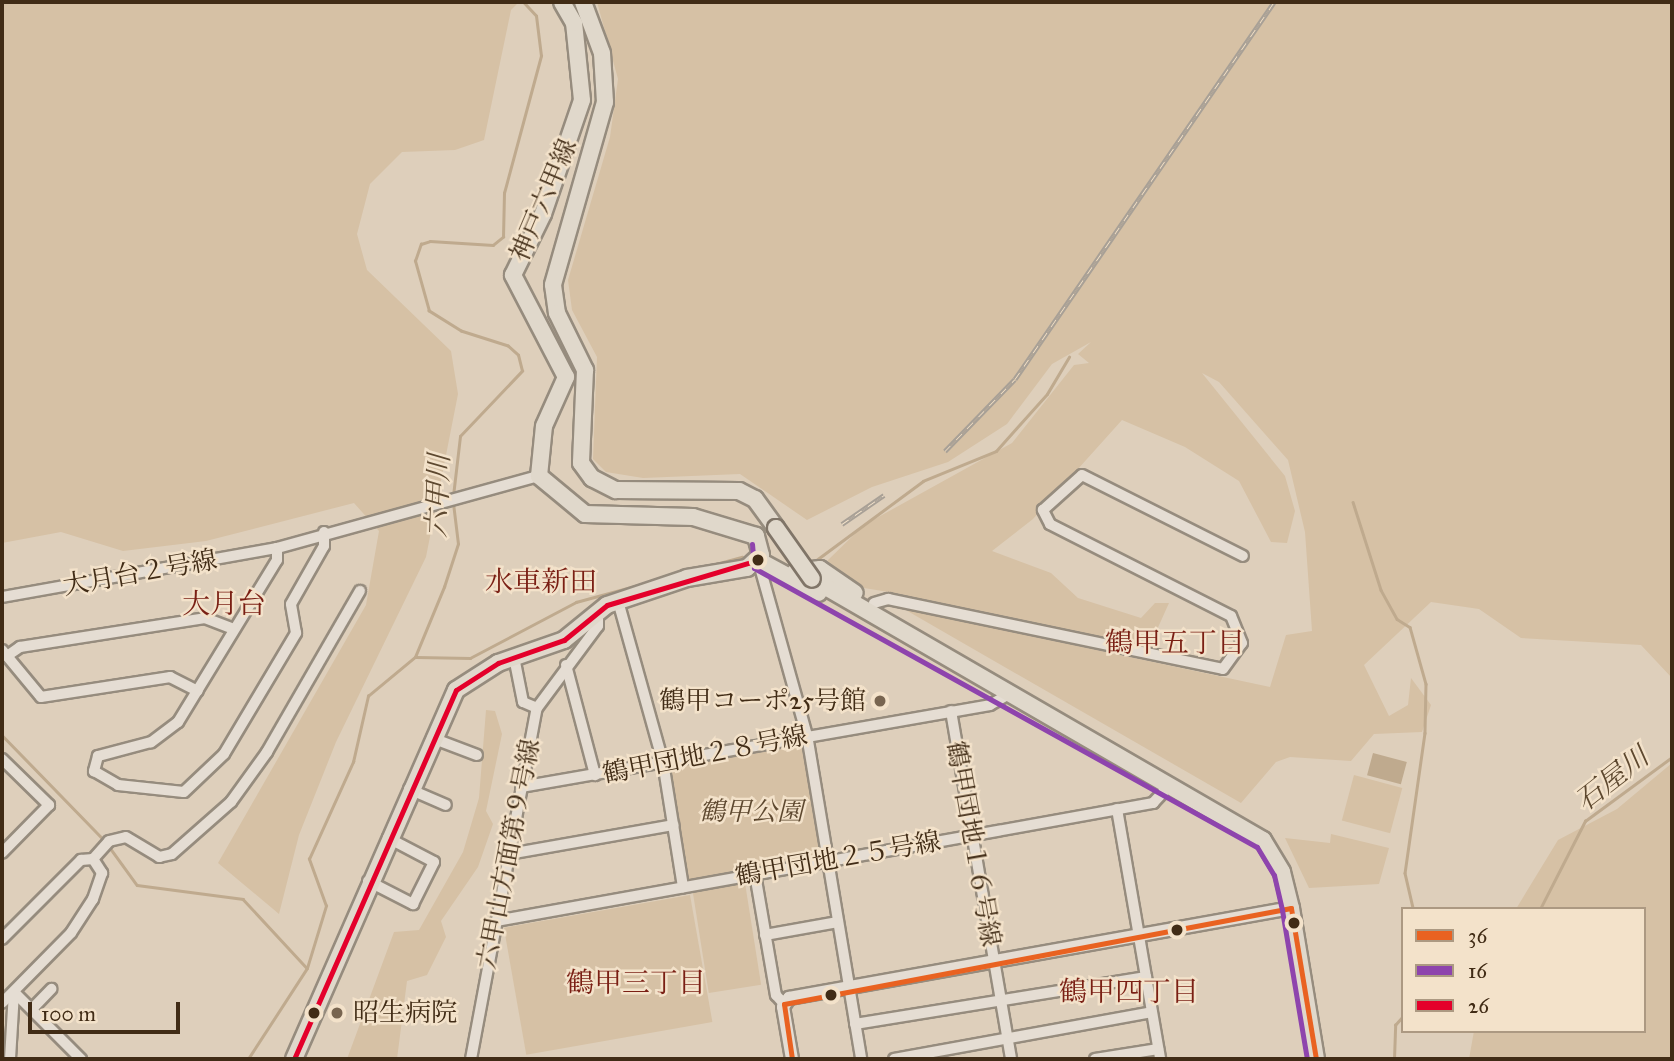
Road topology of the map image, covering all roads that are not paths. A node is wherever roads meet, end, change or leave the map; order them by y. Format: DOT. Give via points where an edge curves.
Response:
graph roads {
  1 [pos="562,2"];
  2 [pos="583,2"];
  3 [pos="540,476"];
  4 [pos="324,532"];
  5 [pos="277,548"];
  6 [pos="1243,556"];
  7 [pos="758,560"];
  8 [pos="786,573"];
  9 [pos="360,591"];
  10 [pos="2,597"];
  11 [pos="618,601"];
  12 [pos="874,603"];
  13 [pos="598,611"];
  14 [pos="233,629"];
  15 [pos="4,653"];
  16 [pos="514,657"];
  17 [pos="566,665"];
  18 [pos="198,691"];
  19 [pos="1009,694"];
  20 [pos="537,708"];
  21 [pos="951,711"];
  22 [pos="807,736"];
  23 [pos="431,737"];
  24 [pos="477,755"];
  25 [pos="663,762"];
  26 [pos="4,766"];
  27 [pos="594,775"];
  28 [pos="1171,784"];
  29 [pos="522,787"];
  30 [pos="409,789"];
  31 [pos="446,805"];
  32 [pos="1117,809"];
  33 [pos="673,825"];
  34 [pos="970,835"];
  35 [pos="387,837"];
  36 [pos="2,853"];
  37 [pos="509,854"];
  38 [pos="93,859"];
  39 [pos="828,861"];
  40 [pos="755,874"];
  41 [pos="368,880"];
  42 [pos="683,887"];
  43 [pos="1291,908"];
  44 [pos="496,921"];
  45 [pos="838,922"];
  46 [pos="765,935"];
  47 [pos="1139,936"];
  48 [pos="2,939"];
  49 [pos="994,962"];
  50 [pos="1146,977"];
  51 [pos="849,988"];
  52 [pos="51,989"];
  53 [pos="14,992"];
  54 [pos="1000,1001"];
  55 [pos="2,1003"];
  56 [pos="784,1004"];
  57 [pos="32,1009"];
  58 [pos="1152,1012"];
  59 [pos="855,1024"];
  60 [pos="1007,1039"];
  61 [pos="1159,1054"];
  62 [pos="10,1059"];
  63 [pos="81,1059"];
  64 [pos="294,1059"];
  65 [pos="471,1059"];
  66 [pos="792,1059"];
  67 [pos="861,1059"];
  68 [pos="894,1059"];
  69 [pos="1010,1059"];
  70 [pos="1095,1059"];
  71 [pos="1316,1059"];
  1 -- 3 [label="main road, 神戸六甲線" via="574,23 582,100 539,226 513,275 566,377 544,426"];
  2 -- 19 [label="main road, bridge" via="602,53 605,102 553,271 557,313 585,370 581,463 592,478 616,490 739,491 755,499 812,579"];
  3 -- 4 [label="street, 大月台２号線"];
  3 -- 7 [label="main road" via="559,498 601,519 693,517 752,534 761,546"];
  4 -- 5 [label="street, 大月台２号線"];
  4 -- 18 [label="street" via="324,546 291,604 296,633 224,754 184,792 118,785 94,771 98,756 167,733"];
  5 -- 10 [label="street, 大月台２号線"];
  5 -- 14 [label="street" via="277,560"];
  6 -- 12 [label="street" via="1082,475 1043,510 1050,524 1231,616 1242,643 1223,669 888,599"];
  7 -- 8 [label="main road"];
  7 -- 11 [label="main road" via="747,568 688,578"];
  7 -- 22 [label="street"];
  8 -- 12 [label="main road" via="820,569"];
  8 -- 19 [label="main road" via="985,688"];
  9 -- 38 [label="street" via="267,752 230,802 172,854 159,857 126,836 106,845"];
  11 -- 13 [label="main road"];
  11 -- 25 [label="street"];
  12 -- 19 [label="main road" via="975,662"];
  13 -- 16 [label="main road" via="558,643"];
  13 -- 17 [label="street" via="598,626"];
  14 -- 15 [label="street" via="205,618"];
  14 -- 18 [label="street"];
  15 -- 18 [label="street" via="41,697 170,677"];
  16 -- 20 [label="street, 六甲山方面第９号線" via="523,702"];
  16 -- 23 [label="main road" via="461,686"];
  17 -- 20 [label="street"];
  17 -- 27 [label="street"];
  19 -- 21 [label="street, 鶴甲団地２８号線" via="990,705"];
  19 -- 28 [label="main road"];
  20 -- 29 [label="street, 六甲山方面第９号線"];
  21 -- 22 [label="street, 鶴甲団地２８号線"];
  21 -- 34 [label="street, 鶴甲団地１６号線"];
  22 -- 25 [label="street, 鶴甲団地２８号線"];
  22 -- 39 [label="street"];
  23 -- 24 [label="street"];
  23 -- 30 [label="main road"];
  25 -- 27 [label="street, 鶴甲団地２８号線"];
  25 -- 33 [label="street"];
  26 -- 36 [label="street" via="49,805"];
  27 -- 29 [label="street, 鶴甲団地２８号線"];
  28 -- 32 [label="street, 鶴甲団地２５号線" via="1153,803"];
  28 -- 43 [label="main road" via="1263,840 1282,872"];
  29 -- 37 [label="street, 六甲山方面第９号線"];
  30 -- 31 [label="street"];
  30 -- 35 [label="main road"];
  32 -- 34 [label="street, 鶴甲団地２５号線"];
  32 -- 47 [label="street"];
  33 -- 37 [label="street"];
  33 -- 42 [label="street"];
  34 -- 39 [label="street, 鶴甲団地２５号線"];
  34 -- 49 [label="street, 鶴甲団地１６号線"];
  35 -- 41 [label="main road"];
  35 -- 41 [label="street" via="434,862 413,904"];
  37 -- 44 [label="street, 六甲山方面第９号線"];
  38 -- 48 [label="street" via="81,860"];
  38 -- 53 [label="street" via="102,873 93,899 71,933"];
  39 -- 40 [label="street, 鶴甲団地２５号線"];
  39 -- 45 [label="street"];
  40 -- 42 [label="street, 鶴甲団地２５号線"];
  40 -- 46 [label="street"];
  41 -- 64 [label="main road"];
  42 -- 44 [label="street, 鶴甲団地２５号線"];
  43 -- 47 [label="street"];
  43 -- 71 [label="main road"];
  44 -- 65 [label="street, 六甲山方面第９号線"];
  45 -- 46 [label="street"];
  45 -- 51 [label="street"];
  46 -- 56 [label="street"];
  47 -- 49 [label="street"];
  47 -- 50 [label="street"];
  49 -- 51 [label="street"];
  49 -- 54 [label="street, 鶴甲団地１６号線"];
  50 -- 54 [label="street"];
  50 -- 58 [label="street"];
  51 -- 56 [label="street"];
  51 -- 59 [label="street"];
  52 -- 57 [label="street"];
  53 -- 55 [label="street"];
  53 -- 57 [label="street"];
  53 -- 62 [label="street"];
  54 -- 59 [label="street"];
  54 -- 60 [label="street, 鶴甲団地１６号線"];
  56 -- 66 [label="street"];
  57 -- 63 [label="street"];
  58 -- 60 [label="street"];
  58 -- 61 [label="street"];
  59 -- 67 [label="street"];
  60 -- 68 [label="street"];
  60 -- 69 [label="street, 鶴甲団地１６号線"];
  61 -- 70 [label="street"];
}
